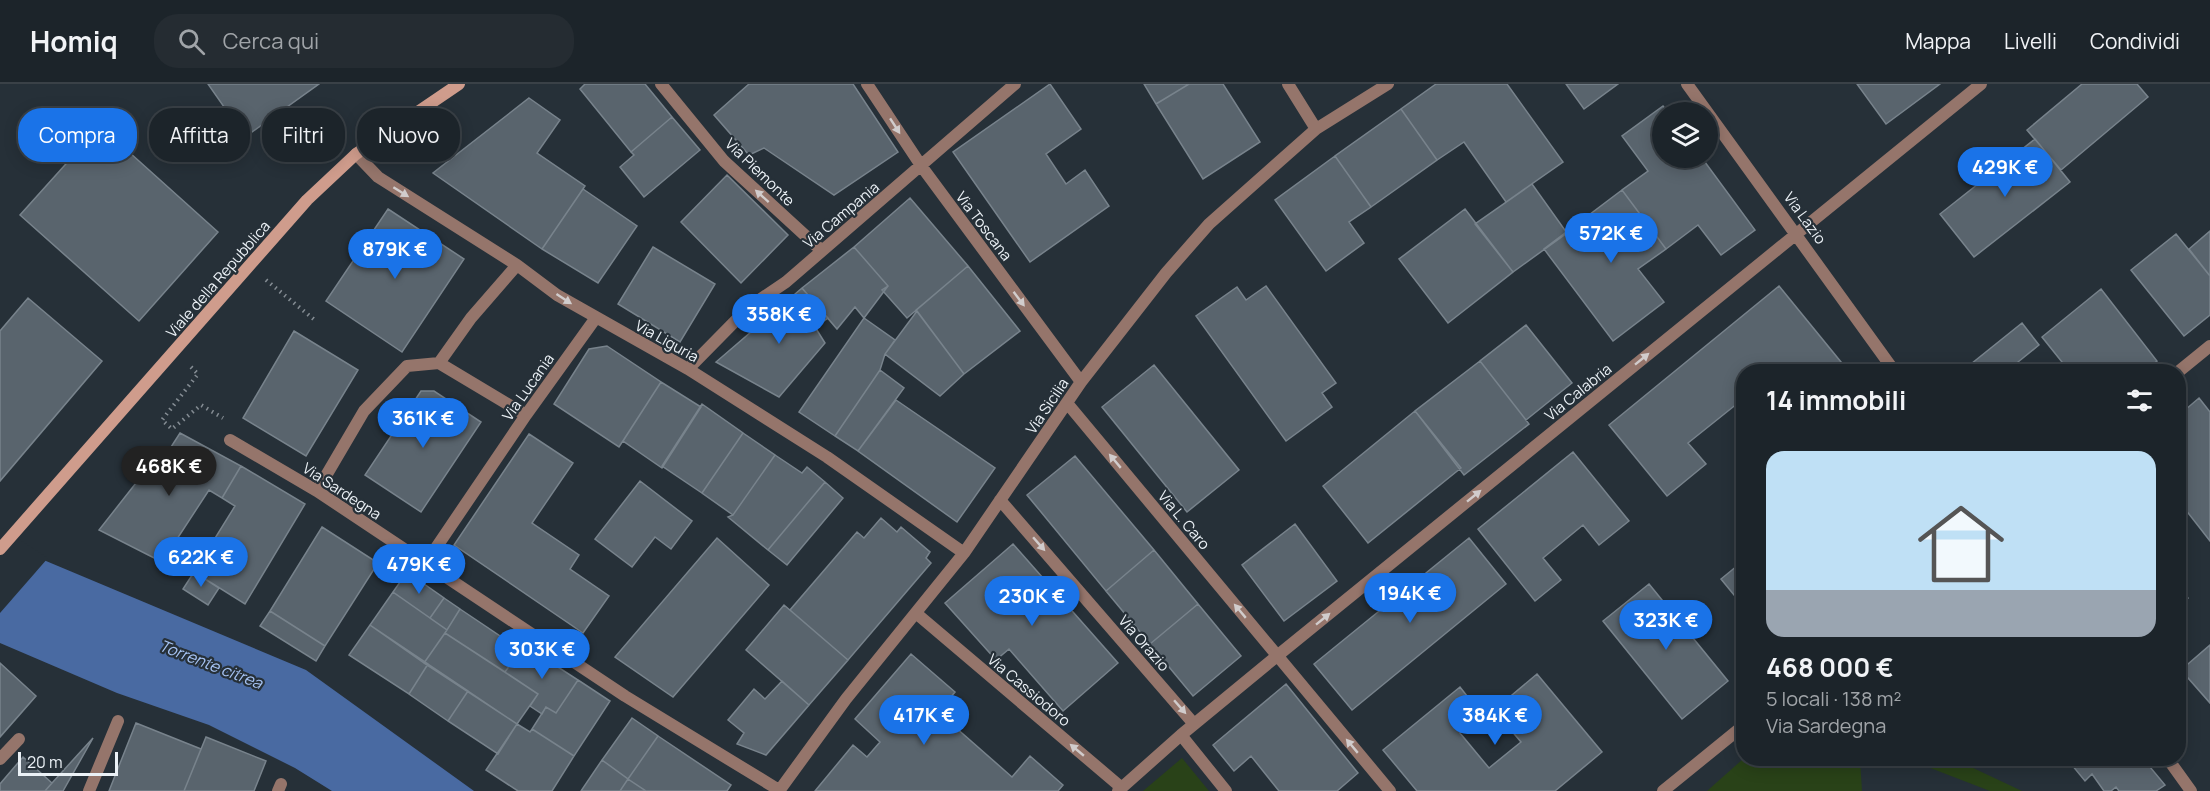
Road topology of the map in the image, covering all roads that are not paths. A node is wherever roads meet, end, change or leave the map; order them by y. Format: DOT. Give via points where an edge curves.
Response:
graph roads {
  1 [pos="459,84"];
  2 [pos="661,84"];
  3 [pos="867,84"];
  4 [pos="1015,84"];
  5 [pos="1288,84"];
  6 [pos="1388,84"];
  7 [pos="1687,84"];
  8 [pos="1981,84"];
  9 [pos="1316,129"];
  10 [pos="356,154"];
  11 [pos="922,167"];
  12 [pos="1797,232"];
  13 [pos="821,250"];
  14 [pos="517,265"];
  15 [pos="595,319"];
  16 [pos="2210,346"];
  17 [pos="439,363"];
  18 [pos="1889,364"];
  19 [pos="2186,366"];
  20 [pos="688,369"];
  21 [pos="1081,382"];
  22 [pos="1067,403"];
  23 [pos="525,415"];
  24 [pos="230,440"];
  25 [pos="317,491"];
  26 [pos="1000,500"];
  27 [pos="0,549"];
  28 [pos="964,553"];
  29 [pos="426,564"];
  30 [pos="916,615"];
  31 [pos="1278,656"];
  32 [pos="118,721"];
  33 [pos="1194,724"];
  34 [pos="1736,732"];
  35 [pos="1181,735"];
  36 [pos="19,739"];
  37 [pos="0,759"];
  38 [pos="2173,766"];
  39 [pos="1120,789"];
  40 [pos="779,790"];
  41 [pos="88,791"];
  42 [pos="1226,791"];
  43 [pos="1390,791"];
  44 [pos="1663,791"];
  45 [pos="2191,791"];
  1 -- 10 [label="main road, Viale della Repubblica"];
  13 -- 2 [label="street, Via Piemonte, one-way" via="724,161"];
  3 -- 11 [label="street, Via Toscana, one-way"];
  4 -- 11 [label="street, Via Campania"];
  5 -- 9 [label="street"];
  6 -- 9 [label="street, Via Sicilia"];
  7 -- 12 [label="street, Via Lazio"];
  8 -- 12 [label="street, Via Calabria"];
  9 -- 21 [label="street, Via Sicilia" via="1209,224"];
  10 -- 14 [label="street, Via Liguria, one-way" via="378,177"];
  10 -- 27 [label="main road, Viale della Repubblica" via="307,200"];
  11 -- 13 [label="street, Via Campania"];
  11 -- 21 [label="street, Via Toscana, one-way"];
  12 -- 18 [label="street, Via Lazio"];
  31 -- 12 [label="street, Via Calabria, one-way"];
  13 -- 20 [label="street, Via Campania" via="786,282 749,307"];
  14 -- 15 [label="street, Via Liguria, one-way"];
  14 -- 17 [label="street"];
  15 -- 20 [label="street, Via Liguria"];
  15 -- 23 [label="street, Via Lucania"];
  16 -- 19 [label="street"];
  17 -- 23 [label="street"];
  17 -- 25 [label="street" via="407,366 364,411"];
  20 -- 28 [label="street, Via Liguria" via="827,457"];
  21 -- 22 [label="street, Via Sicilia"];
  22 -- 26 [label="street, Via Sicilia"];
  31 -- 22 [label="street, Via L. Caro, one-way"];
  23 -- 29 [label="street, Via Lucania"];
  24 -- 25 [label="street, Via Sardegna"];
  25 -- 29 [label="street, Via Sardegna"];
  26 -- 28 [label="street, Via Sicilia"];
  26 -- 33 [label="street, Via Orazio, one-way"];
  28 -- 30 [label="street, Via Sicilia"];
  29 -- 40 [label="street, Via Sardegna" via="626,696"];
  39 -- 30 [label="street, Via Cassiodoro, one-way"];
  30 -- 40 [label="street, Via Sicilia" via="846,699"];
  31 -- 33 [label="street, Via Calabria"];
  43 -- 31 [label="street, one-way"];
  32 -- 41 [label="street"];
  33 -- 35 [label="street, Via Calabria"];
  34 -- 44 [label="street"];
  35 -- 39 [label="street, Via Calabria"];
  35 -- 42 [label="street"];
  36 -- 37 [label="street"];
  38 -- 45 [label="street"];
}
